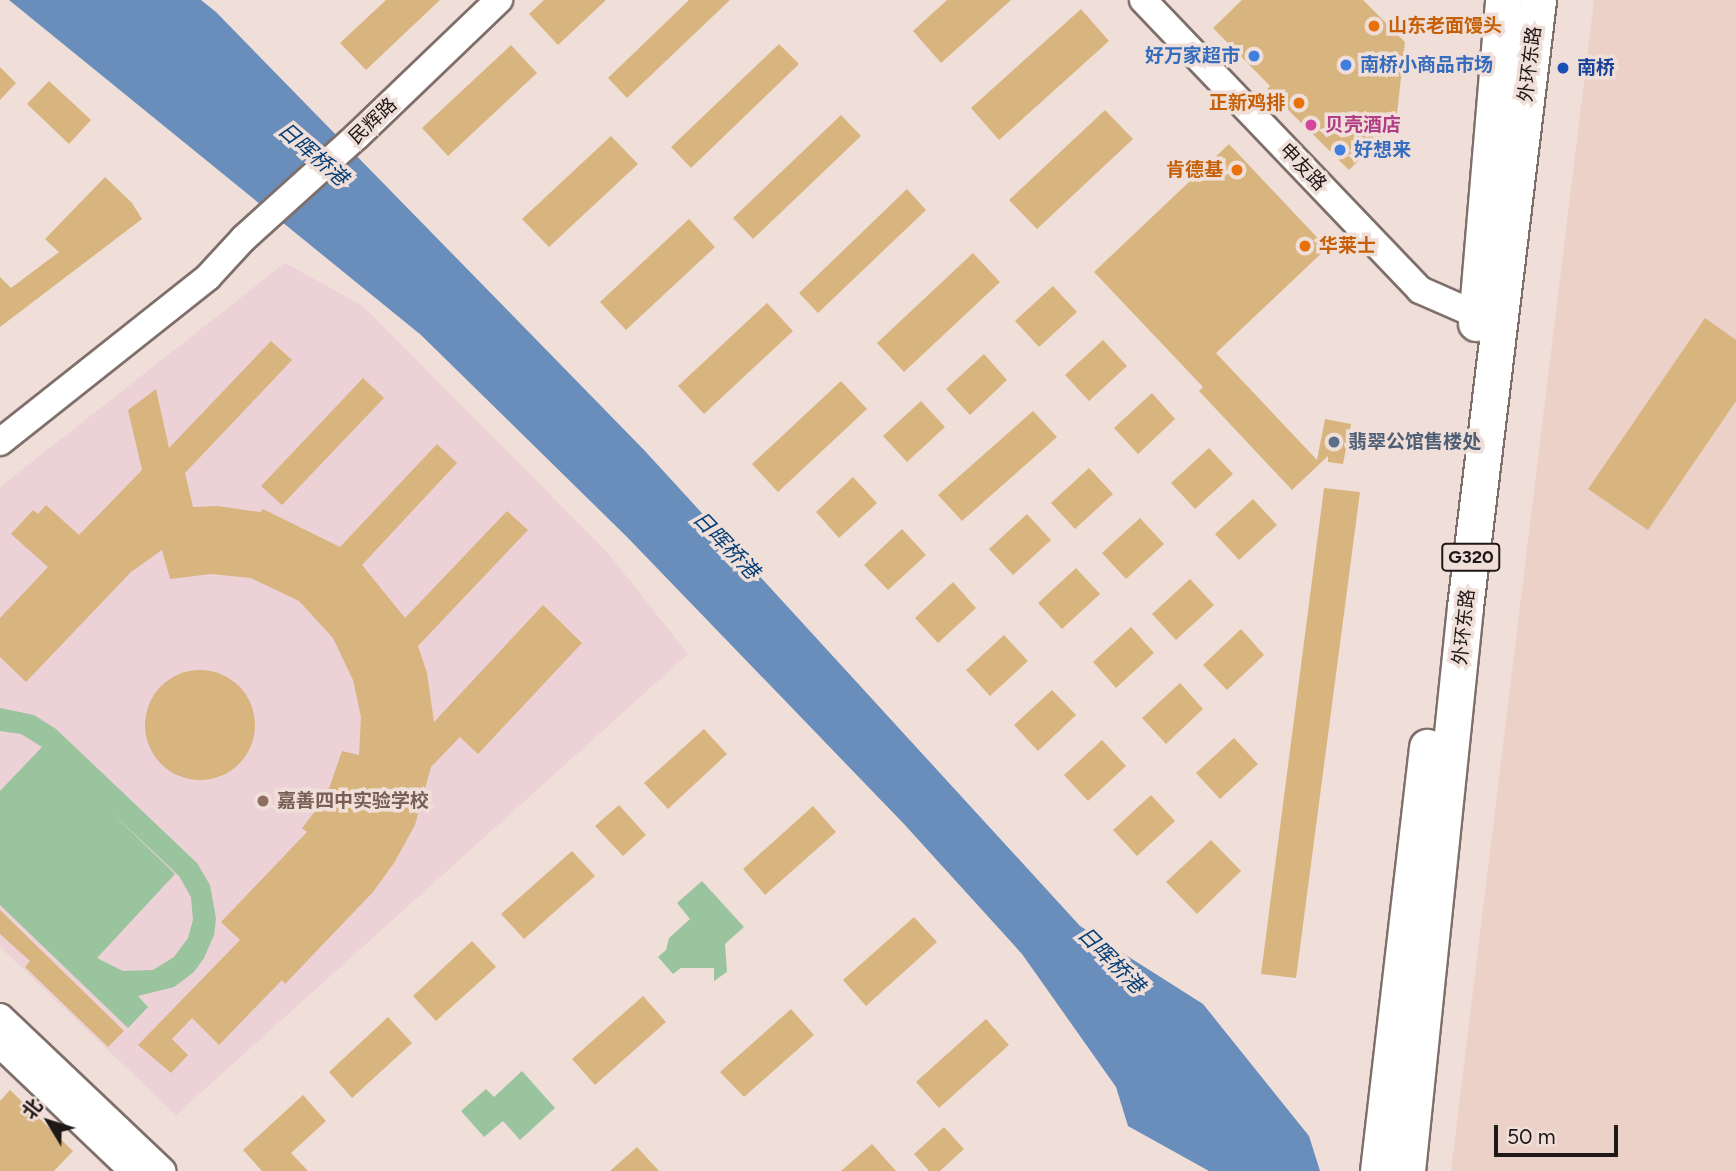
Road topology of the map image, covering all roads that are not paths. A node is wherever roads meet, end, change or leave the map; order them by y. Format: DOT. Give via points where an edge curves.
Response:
graph roads {
  1 [pos="499,0"];
  2 [pos="1143,0"];
  3 [pos="1503,0"];
  4 [pos="1538,0"];
  5 [pos="244,238"];
  6 [pos="1477,314"];
  7 [pos="0,422"];
  8 [pos="0,442"];
  9 [pos="0,1017"];
  10 [pos="0,1044"];
  11 [pos="1399,1110"];
  12 [pos="133,1171"];
  13 [pos="162,1171"];
  14 [pos="1378,1171"];
  15 [pos="1407,1171"];
  1 -- 5 [label="street, 民辉路"];
  2 -- 6 [label="street, 申友路" via="1420,290"];
  3 -- 6 [label="highway, 外环东路"];
  4 -- 11 [label="highway, 外环东路 / G320"];
  5 -- 7 [label="street, 民辉路" via="196,265"];
  5 -- 8 [label="street, 民辉路" via="208,277"];
  6 -- 11 [label="highway, 外环东路"];
  9 -- 13 [label="street"];
  10 -- 12 [label="street"];
  11 -- 14 [label="highway, 外环东路"];
  11 -- 15 [label="highway, 外环东路 / G320"];
}
